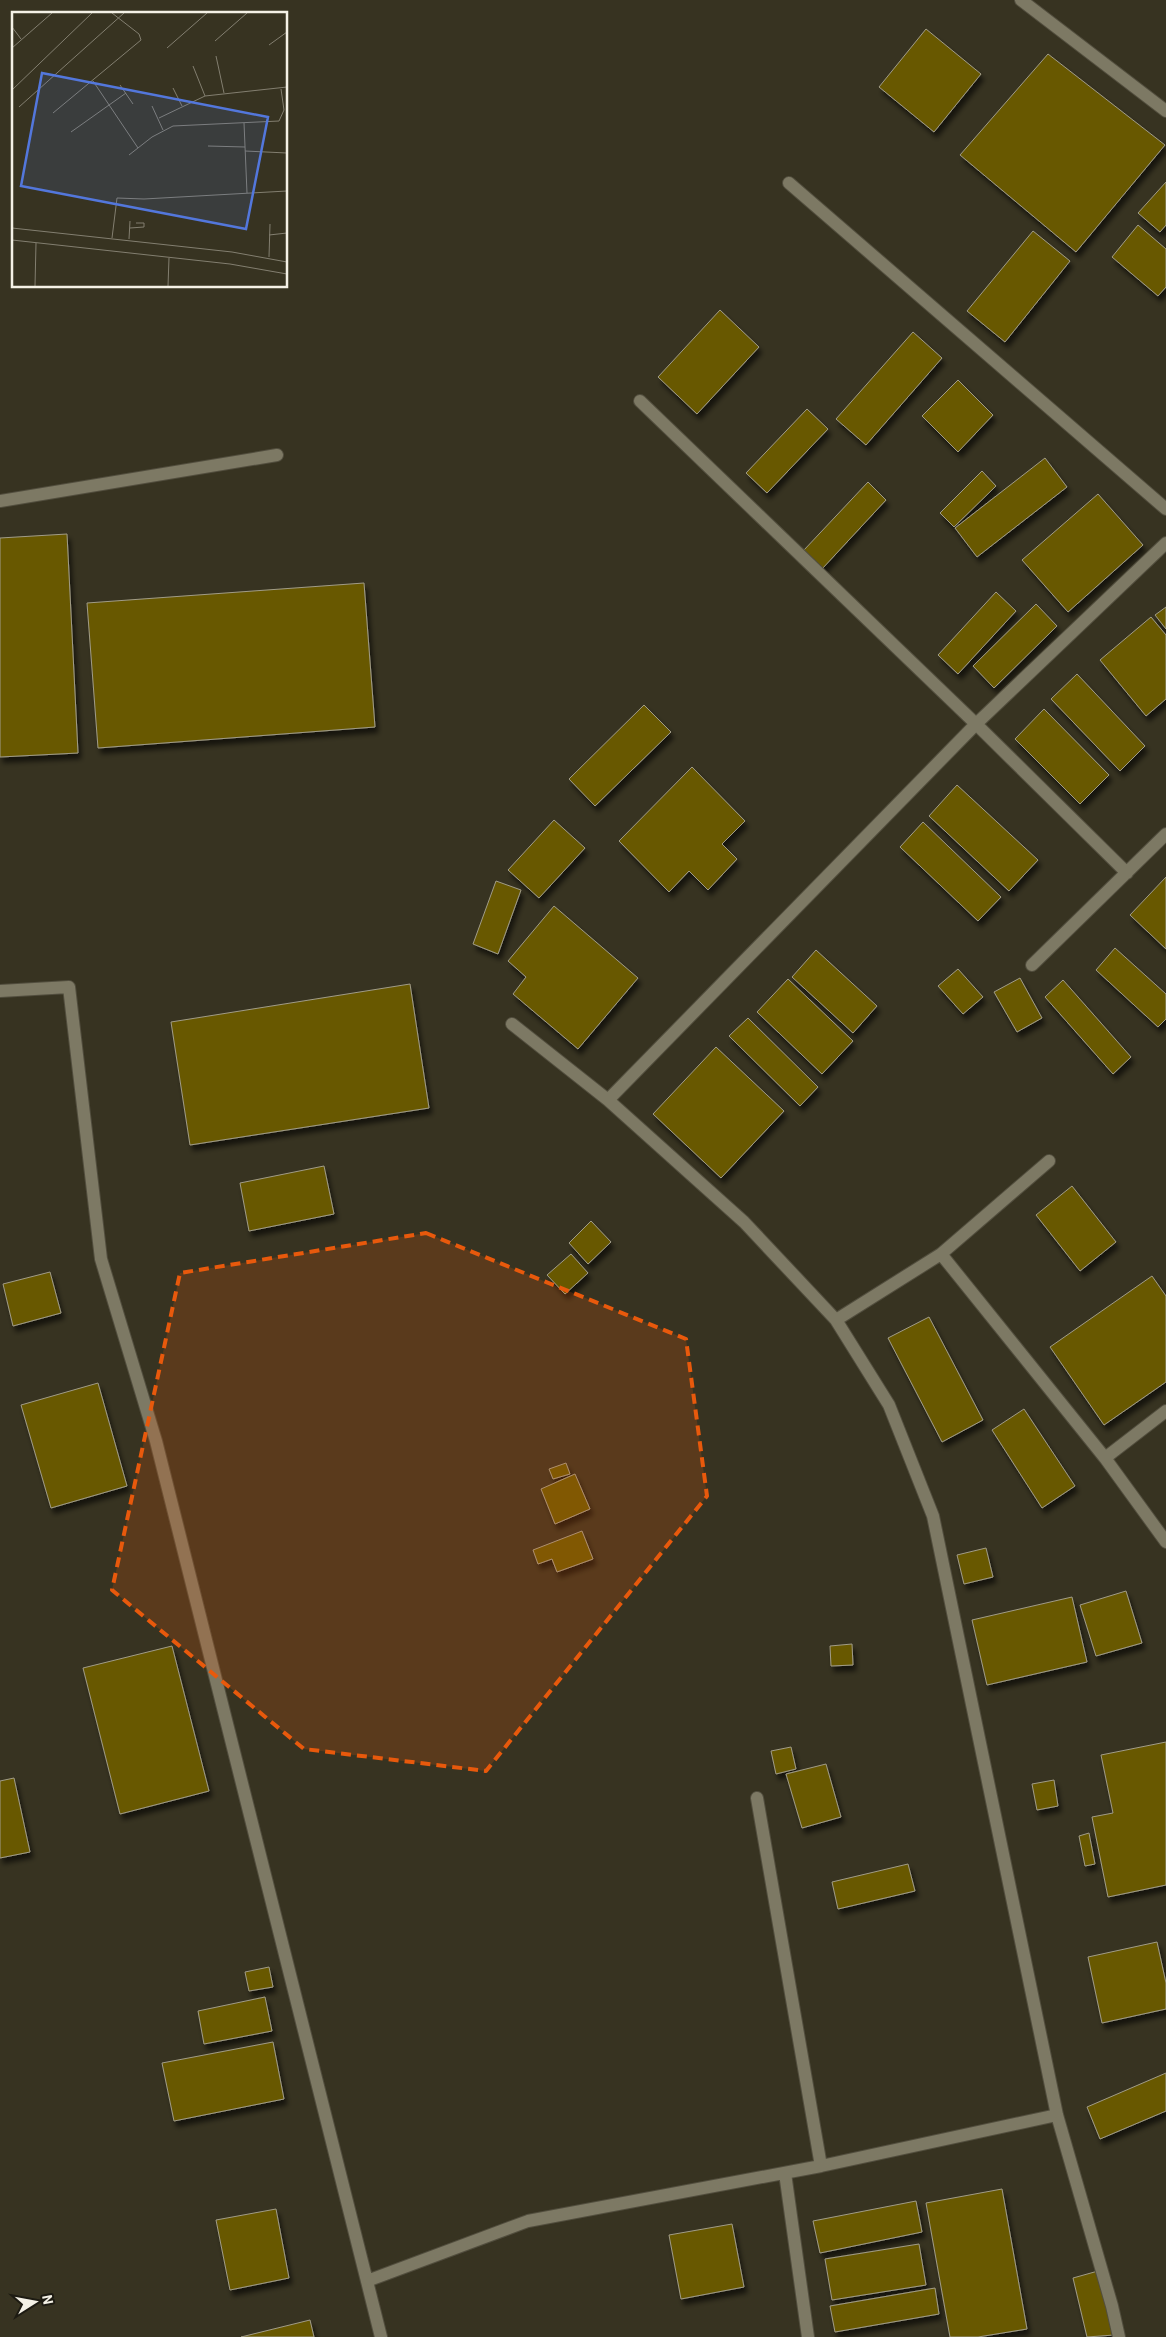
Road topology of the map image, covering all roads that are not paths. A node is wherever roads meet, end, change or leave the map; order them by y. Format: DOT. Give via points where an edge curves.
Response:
graph roads {
  1 [pos="1021,0"];
  2 [pos="1166,111"];
  3 [pos="789,183"];
  4 [pos="640,401"];
  5 [pos="277,455"];
  6 [pos="0,501"];
  7 [pos="1166,509"];
  8 [pos="1166,543"];
  9 [pos="976,724"];
  10 [pos="1166,834"];
  11 [pos="1127,873"];
  12 [pos="1032,965"];
  13 [pos="0,991"];
  14 [pos="512,1024"];
  15 [pos="608,1100"];
  16 [pos="1049,1161"];
  17 [pos="940,1254"];
  18 [pos="836,1320"];
  19 [pos="1166,1411"];
  20 [pos="1105,1458"];
  21 [pos="1166,1542"];
  22 [pos="757,1798"];
  23 [pos="1057,2115"];
  24 [pos="821,2166"];
  25 [pos="785,2173"];
  26 [pos="367,2281"];
  27 [pos="381,2337"];
  28 [pos="808,2337"];
  29 [pos="1119,2337"];
  1 -- 2 [label="street"];
  3 -- 7 [label="street"];
  4 -- 9 [label="street"];
  5 -- 6 [label="street"];
  8 -- 9 [label="street"];
  9 -- 11 [label="street"];
  9 -- 15 [label="street"];
  10 -- 11 [label="street"];
  11 -- 12 [label="street"];
  13 -- 26 [label="street" via="69,987 101,1259 156,1441"];
  14 -- 15 [label="street"];
  15 -- 18 [label="street" via="744,1222"];
  16 -- 17 [label="street"];
  17 -- 18 [label="street"];
  17 -- 20 [label="street"];
  18 -- 23 [label="street" via="888,1405 933,1516"];
  19 -- 20 [label="street"];
  20 -- 21 [label="street"];
  22 -- 24 [label="street"];
  23 -- 24 [label="street"];
  23 -- 29 [label="street"];
  24 -- 25 [label="street"];
  25 -- 26 [label="street" via="528,2221"];
  25 -- 28 [label="street"];
  26 -- 27 [label="street"];
}
